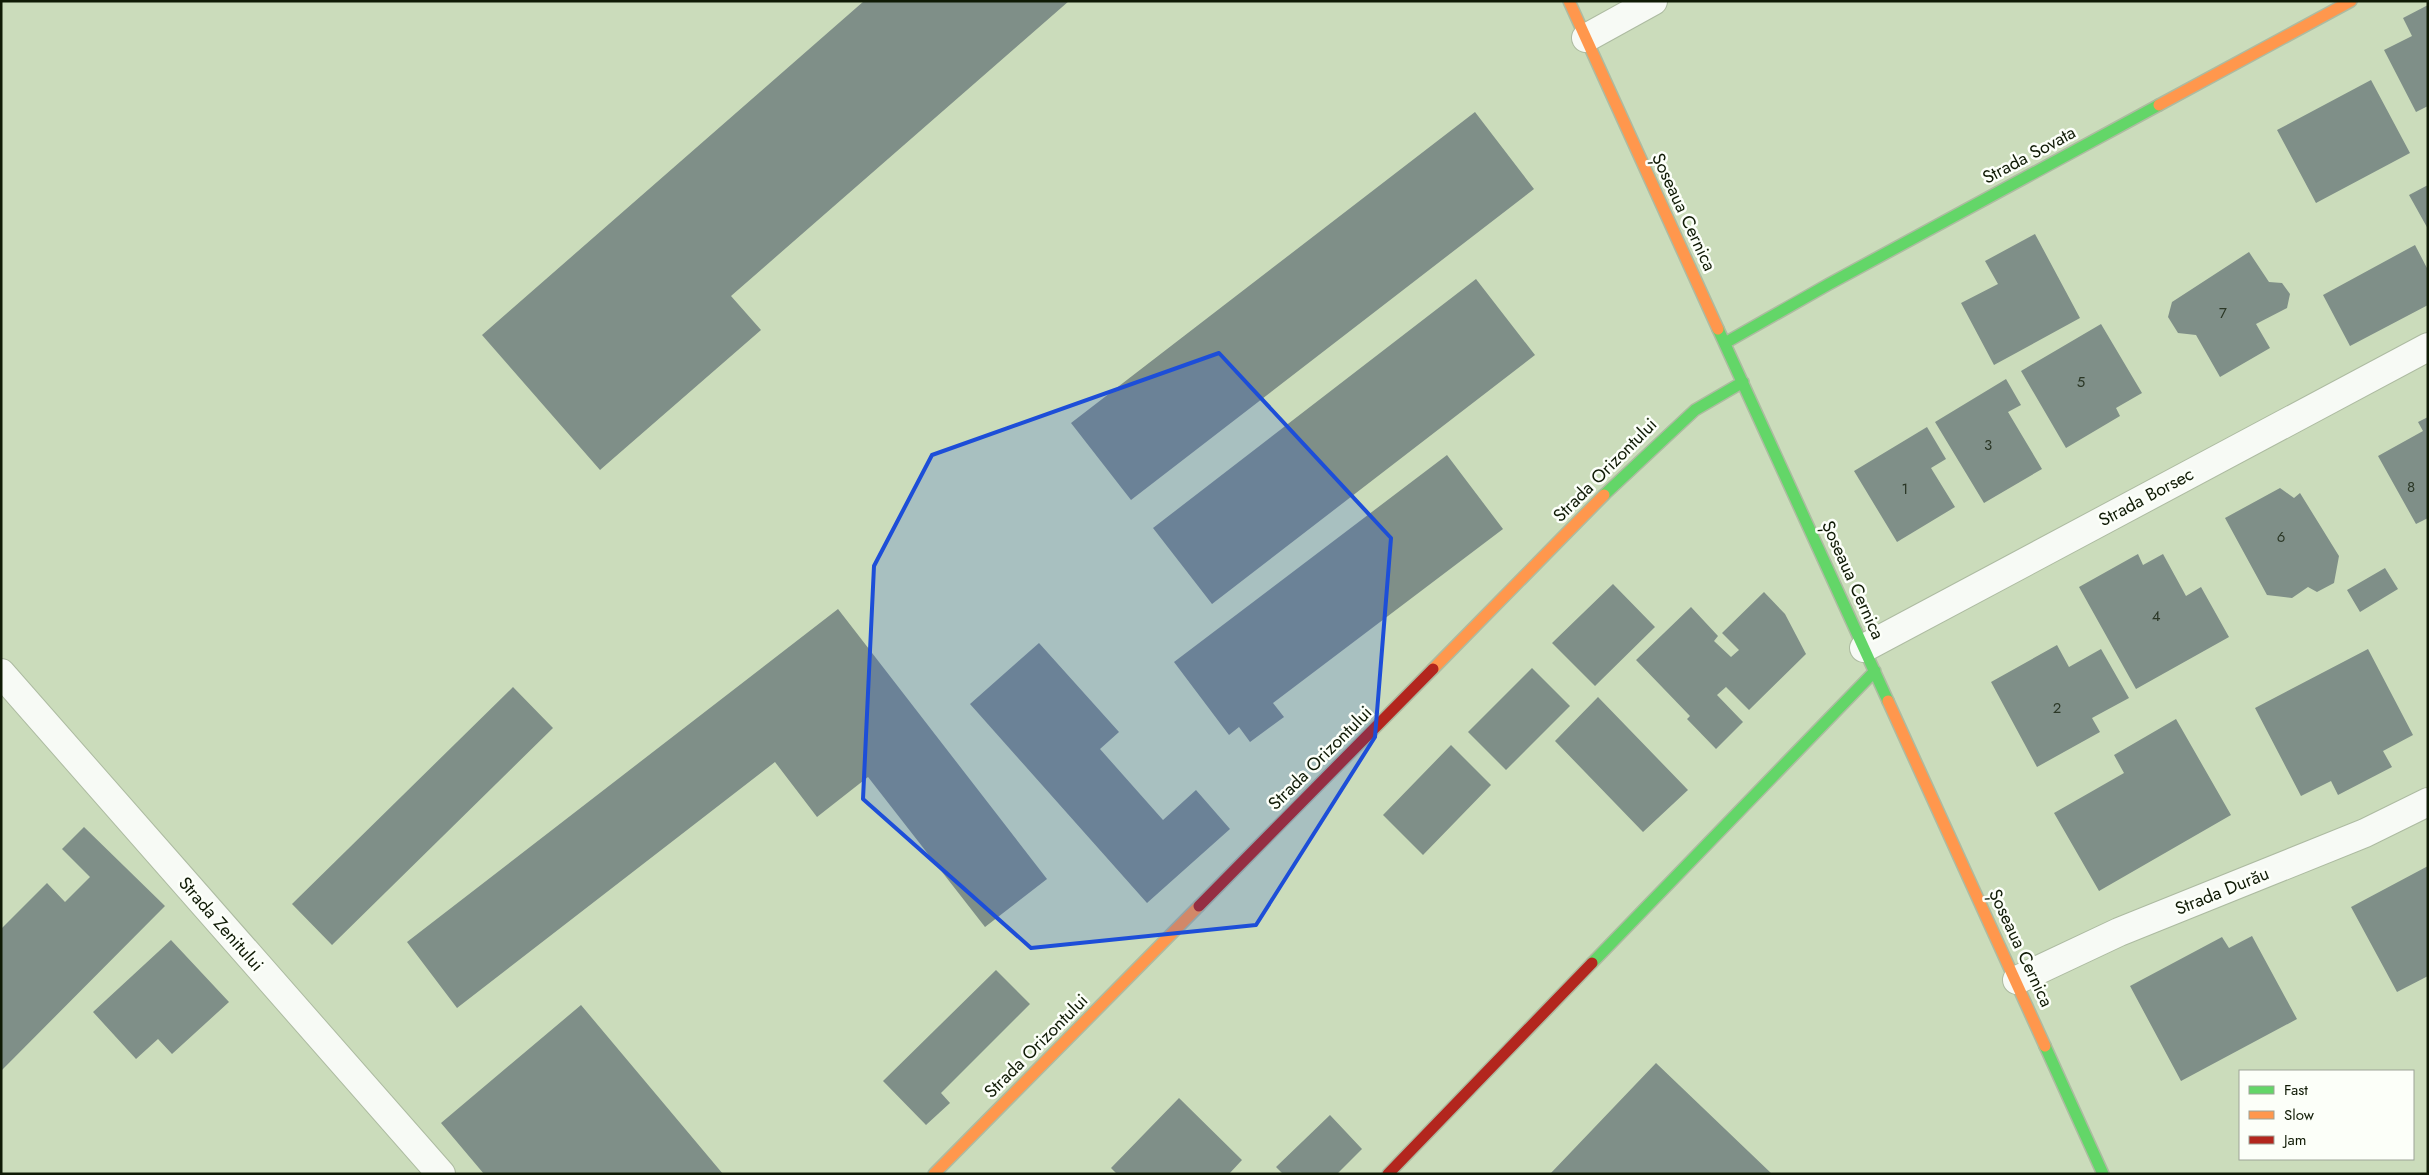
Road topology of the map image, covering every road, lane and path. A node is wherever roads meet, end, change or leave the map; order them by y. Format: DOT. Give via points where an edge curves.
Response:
graph roads {
  1 [pos="1569,1"];
  2 [pos="1653,1"];
  3 [pos="2351,1"];
  4 [pos="1586,38"];
  5 [pos="1725,343"];
  6 [pos="2428,346"];
  7 [pos="1743,382"];
  8 [pos="1869,660"];
  9 [pos="1,673"];
  10 [pos="2428,802"];
  11 [pos="2017,980"];
  12 [pos="442,1174"];
  13 [pos="934,1174"];
  14 [pos="1388,1174"];
  15 [pos="2103,1174"];
  1 -- 4 [label="street, Șoseaua Cernica"];
  2 -- 4 [label="street"];
  3 -- 5 [label="street, Strada Sovata"];
  4 -- 5 [label="street, Șoseaua Cernica"];
  5 -- 7 [label="street, Șoseaua Cernica"];
  6 -- 8 [label="street, Strada Borsec"];
  7 -- 8 [label="street, Șoseaua Cernica"];
  7 -- 13 [label="street, Strada Orizontului" via="1695,410 1624,475"];
  8 -- 11 [label="street, Șoseaua Cernica"];
  8 -- 14 [label="street"];
  9 -- 12 [label="street, Strada Zenitului"];
  10 -- 11 [label="street, Strada Durău" via="2365,833 2119,932"];
  11 -- 15 [label="street, Șoseaua Cernica"];
}
